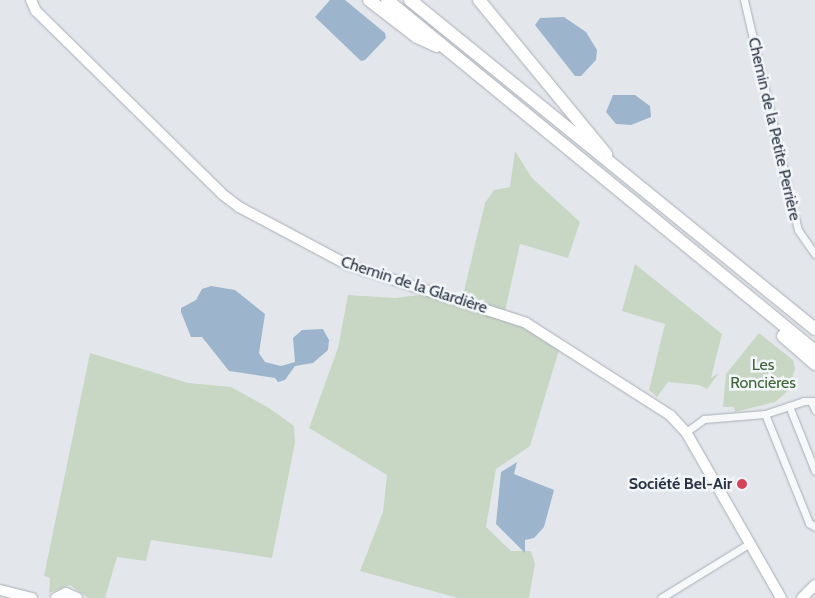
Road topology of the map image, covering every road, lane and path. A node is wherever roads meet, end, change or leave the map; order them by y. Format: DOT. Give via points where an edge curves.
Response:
graph roads {
  1 [pos="31,0"];
  2 [pos="369,0"];
  3 [pos="387,0"];
  4 [pos="410,0"];
  5 [pos="479,0"];
  6 [pos="744,0"];
  7 [pos="450,51"];
  8 [pos="612,163"];
  9 [pos="815,254"];
  10 [pos="815,329"];
  11 [pos="814,360"];
  12 [pos="813,401"];
  13 [pos="789,406"];
  14 [pos="815,410"];
  15 [pos="765,414"];
  16 [pos="686,432"];
  17 [pos="815,471"];
  18 [pos="815,527"];
  19 [pos="750,543"];
  20 [pos="815,585"];
  21 [pos="0,590"];
  22 [pos="815,592"];
  23 [pos="32,598"];
  24 [pos="56,598"];
  25 [pos="77,598"];
  26 [pos="661,598"];
  27 [pos="781,598"];
  28 [pos="802,598"];
  29 [pos="809,598"];
  1 -- 16 [label="street, Chemin de la Glardière" via="36,11 55,30 239,207 348,265 526,323 652,401"];
  2 -- 7 [label="highway" via="417,37"];
  3 -- 7 [label="highway"];
  4 -- 8 [label="highway"];
  5 -- 8 [label="highway" via="562,104 597,140"];
  6 -- 9 [label="street, Chemin de la Petite Perrière" via="798,230"];
  7 -- 11 [label="highway" via="739,288 751,307"];
  8 -- 10 [label="highway"];
  12 -- 13 [label="street"];
  12 -- 14 [label="street"];
  13 -- 15 [label="street"];
  13 -- 17 [label="street"];
  15 -- 16 [label="street" via="704,419"];
  15 -- 18 [label="street" via="809,523"];
  16 -- 19 [label="street, Chemin de la Glardière"];
  19 -- 26 [label="street"];
  19 -- 27 [label="street, Chemin de la Glardière"];
  20 -- 28 [label="street"];
  21 -- 23 [label="street"];
  22 -- 29 [label="street"];
  24 -- 25 [label="street" via="66,593"];
}
